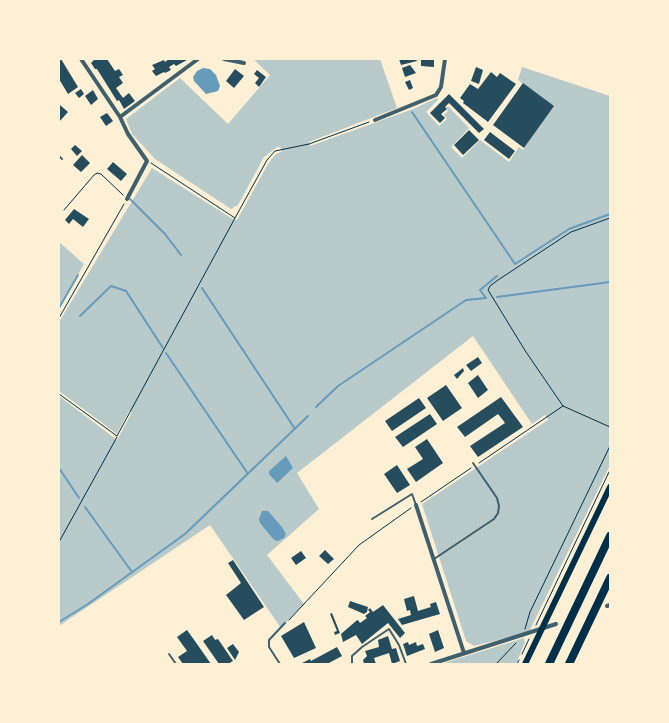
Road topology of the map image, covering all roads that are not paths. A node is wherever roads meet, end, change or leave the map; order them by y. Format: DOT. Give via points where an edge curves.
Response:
graph roads {
  1 [pos="81,59"];
  2 [pos="198,59"];
  3 [pos="224,59"];
  4 [pos="444,59"];
  5 [pos="244,63"];
  6 [pos="120,117"];
  7 [pos="375,120"];
  8 [pos="59,156"];
  9 [pos="62,159"];
  10 [pos="127,199"];
  11 [pos="473,463"];
  12 [pos="610,487"];
  13 [pos="416,505"];
  14 [pos="372,519"];
  15 [pos="610,536"];
  16 [pos="434,559"];
  17 [pos="610,578"];
  18 [pos="285,623"];
  19 [pos="556,624"];
  20 [pos="169,654"];
  21 [pos="464,654"];
  22 [pos="176,664"];
  23 [pos="280,664"];
  24 [pos="352,664"];
  25 [pos="406,664"];
  26 [pos="431,664"];
  27 [pos="525,664"];
  28 [pos="549,664"];
  29 [pos="568,664"];
  1 -- 6 [label="street"];
  2 -- 6 [label="street"];
  3 -- 5 [label="street"];
  4 -- 7 [label="street" via="441,86 436,95"];
  6 -- 10 [label="street" via="128,134 147,161"];
  8 -- 9 [label="lane"];
  11 -- 16 [label="lane" via="498,498 498,513 494,520"];
  12 -- 27 [label="main road"];
  13 -- 14 [label="lane" via="412,494"];
  13 -- 16 [label="street"];
  15 -- 28 [label="highway"];
  16 -- 21 [label="street"];
  17 -- 29 [label="highway"];
  18 -- 23 [label="lane" via="269,640 269,647"];
  19 -- 21 [label="street"];
  20 -- 22 [label="lane"];
  21 -- 26 [label="street"];
  24 -- 25 [label="lane" via="352,656 389,629 399,645"];
}
